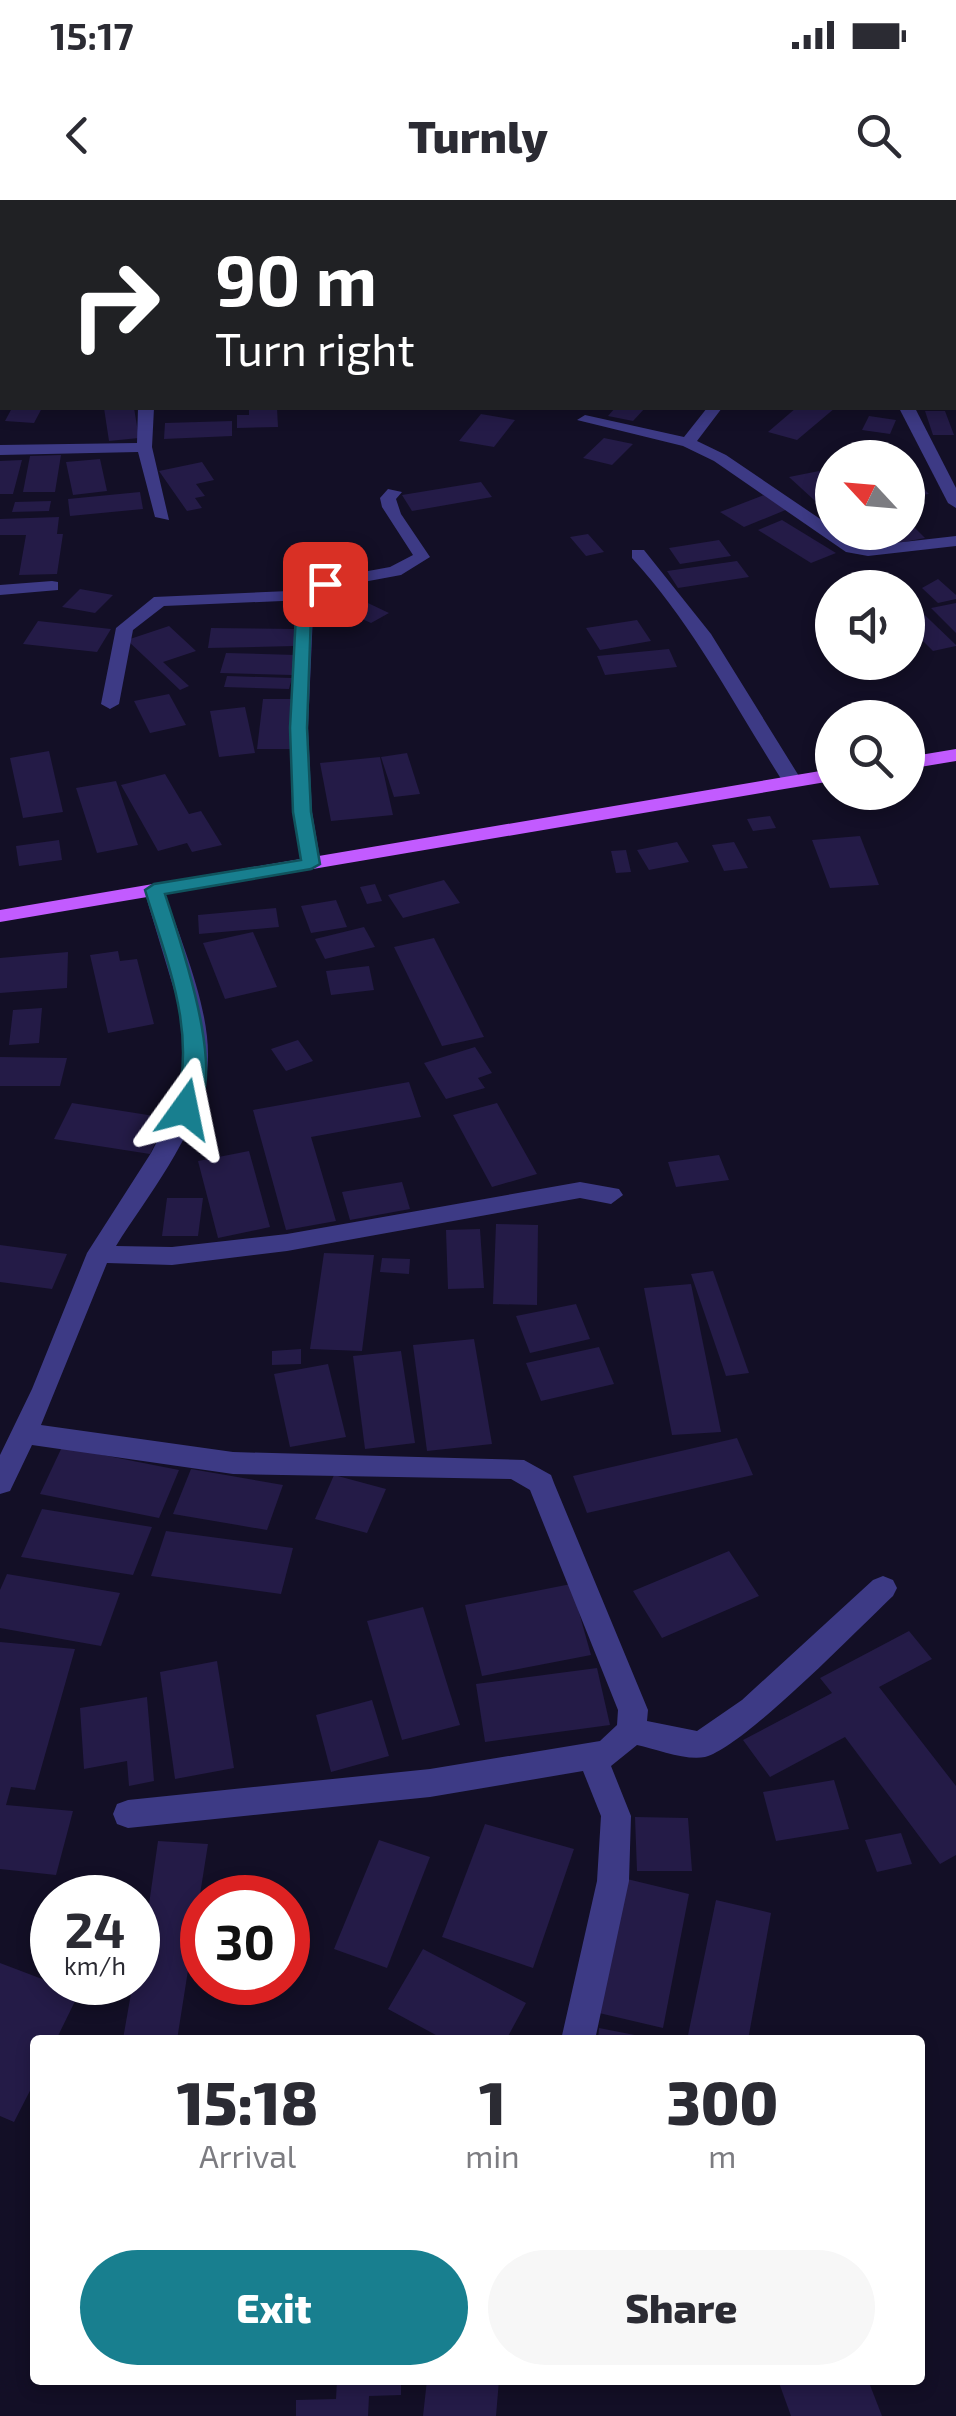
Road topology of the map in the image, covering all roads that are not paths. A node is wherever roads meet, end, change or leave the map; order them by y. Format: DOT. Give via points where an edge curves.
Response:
graph roads {
  1 [pos="146,410"];
  2 [pos="712,410"];
  3 [pos="909,410"];
  4 [pos="585,420"];
  5 [pos="688,442"];
  6 [pos="144,447"];
  7 [pos="0,450"];
  8 [pos="394,492"];
  9 [pos="956,503"];
  10 [pos="162,517"];
  11 [pos="956,541"];
  12 [pos="638,554"];
  13 [pos="52,586"];
  14 [pos="0,590"];
  15 [pos="313,595"];
  16 [pos="110,704"];
  17 [pos="956,755"];
  18 [pos="925,760"];
  19 [pos="815,778"];
  20 [pos="792,782"];
  21 [pos="311,864"];
  22 [pos="154,890"];
  23 [pos="0,916"];
  24 [pos="611,1195"];
  25 [pos="99,1253"];
  26 [pos="24,1433"];
  27 [pos="0,1483"];
  28 [pos="883,1588"];
  29 [pos="632,1731"];
  30 [pos="592,1756"];
  31 [pos="128,1814"];
  32 [pos="579,2035"];
  1 -- 6 [label="street"];
  2 -- 5 [label="street"];
  3 -- 9 [label="street"];
  4 -- 5 [label="street"];
  5 -- 11 [label="street" via="852,548"];
  6 -- 7 [label="street"];
  6 -- 10 [label="street"];
  8 -- 15 [label="street" via="389,510 422,557 395,571 325,584"];
  12 -- 20 [label="street" via="716,654"];
  13 -- 14 [label="street"];
  15 -- 16 [label="street" via="160,600 125,628"];
  15 -- 21 [label="street" via="304,614 299,728"];
  17 -- 18 [label="main road"];
  19 -- 20 [label="main road"];
  20 -- 21 [label="main road"];
  21 -- 22 [label="main road"];
  22 -- 23 [label="main road"];
  22 -- 25 [label="street" via="192,1013 196,1074 161,1156"];
  24 -- 25 [label="street" via="580,1190 342,1237 212,1252 133,1258"];
  25 -- 26 [label="street"];
  26 -- 27 [label="street"];
  26 -- 29 [label="street" via="232,1462 516,1468 541,1483 623,1682"];
  28 -- 29 [label="street" via="752,1709 701,1746"];
  29 -- 30 [label="street" via="608,1754"];
  30 -- 31 [label="street" via="430,1783"];
  30 -- 32 [label="street" via="616,1816 613,1881"];
}
